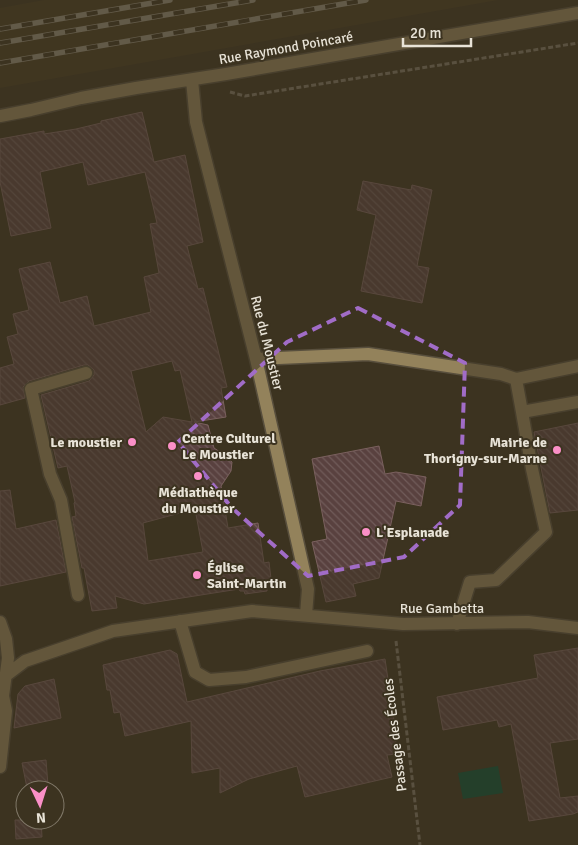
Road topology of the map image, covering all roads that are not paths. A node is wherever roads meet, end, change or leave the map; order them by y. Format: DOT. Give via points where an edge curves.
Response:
graph roads {
  1 [pos="578,13"];
  2 [pos="192,80"];
  3 [pos="0,116"];
  4 [pos="256,359"];
  5 [pos="578,366"];
  6 [pos="86,373"];
  7 [pos="516,379"];
  8 [pos="578,402"];
  9 [pos="522,412"];
  10 [pos="78,595"];
  11 [pos="306,615"];
  12 [pos="180,621"];
  13 [pos="0,622"];
  14 [pos="457,624"];
  15 [pos="578,628"];
  16 [pos="367,651"];
  17 [pos="3,677"];
  18 [pos="0,767"];
  1 -- 2 [label="street, Rue Raymond Poincaré"];
  2 -- 3 [label="street, Rue Raymond Poincaré" via="81,98"];
  2 -- 4 [label="street, Rue du Moustier" via="196,122"];
  4 -- 7 [label="street" via="368,354"];
  4 -- 11 [label="street, Rue du Moustier" via="308,589"];
  5 -- 7 [label="street"];
  6 -- 10 [label="street" via="31,389 50,474 61,500"];
  7 -- 9 [label="street"];
  8 -- 9 [label="street"];
  9 -- 14 [label="street" via="546,532 496,580 470,582"];
  11 -- 12 [label="street, Rue Gambetta" via="252,611"];
  11 -- 14 [label="street, Rue Gambetta" via="394,623"];
  12 -- 16 [label="street" via="195,672 210,680 246,677"];
  12 -- 17 [label="street, Rue Gambetta" via="113,631 25,660"];
  13 -- 17 [label="street" via="8,658"];
  14 -- 15 [label="street, Rue Gambetta" via="528,622"];
  17 -- 18 [label="street" via="6,711"];
}
